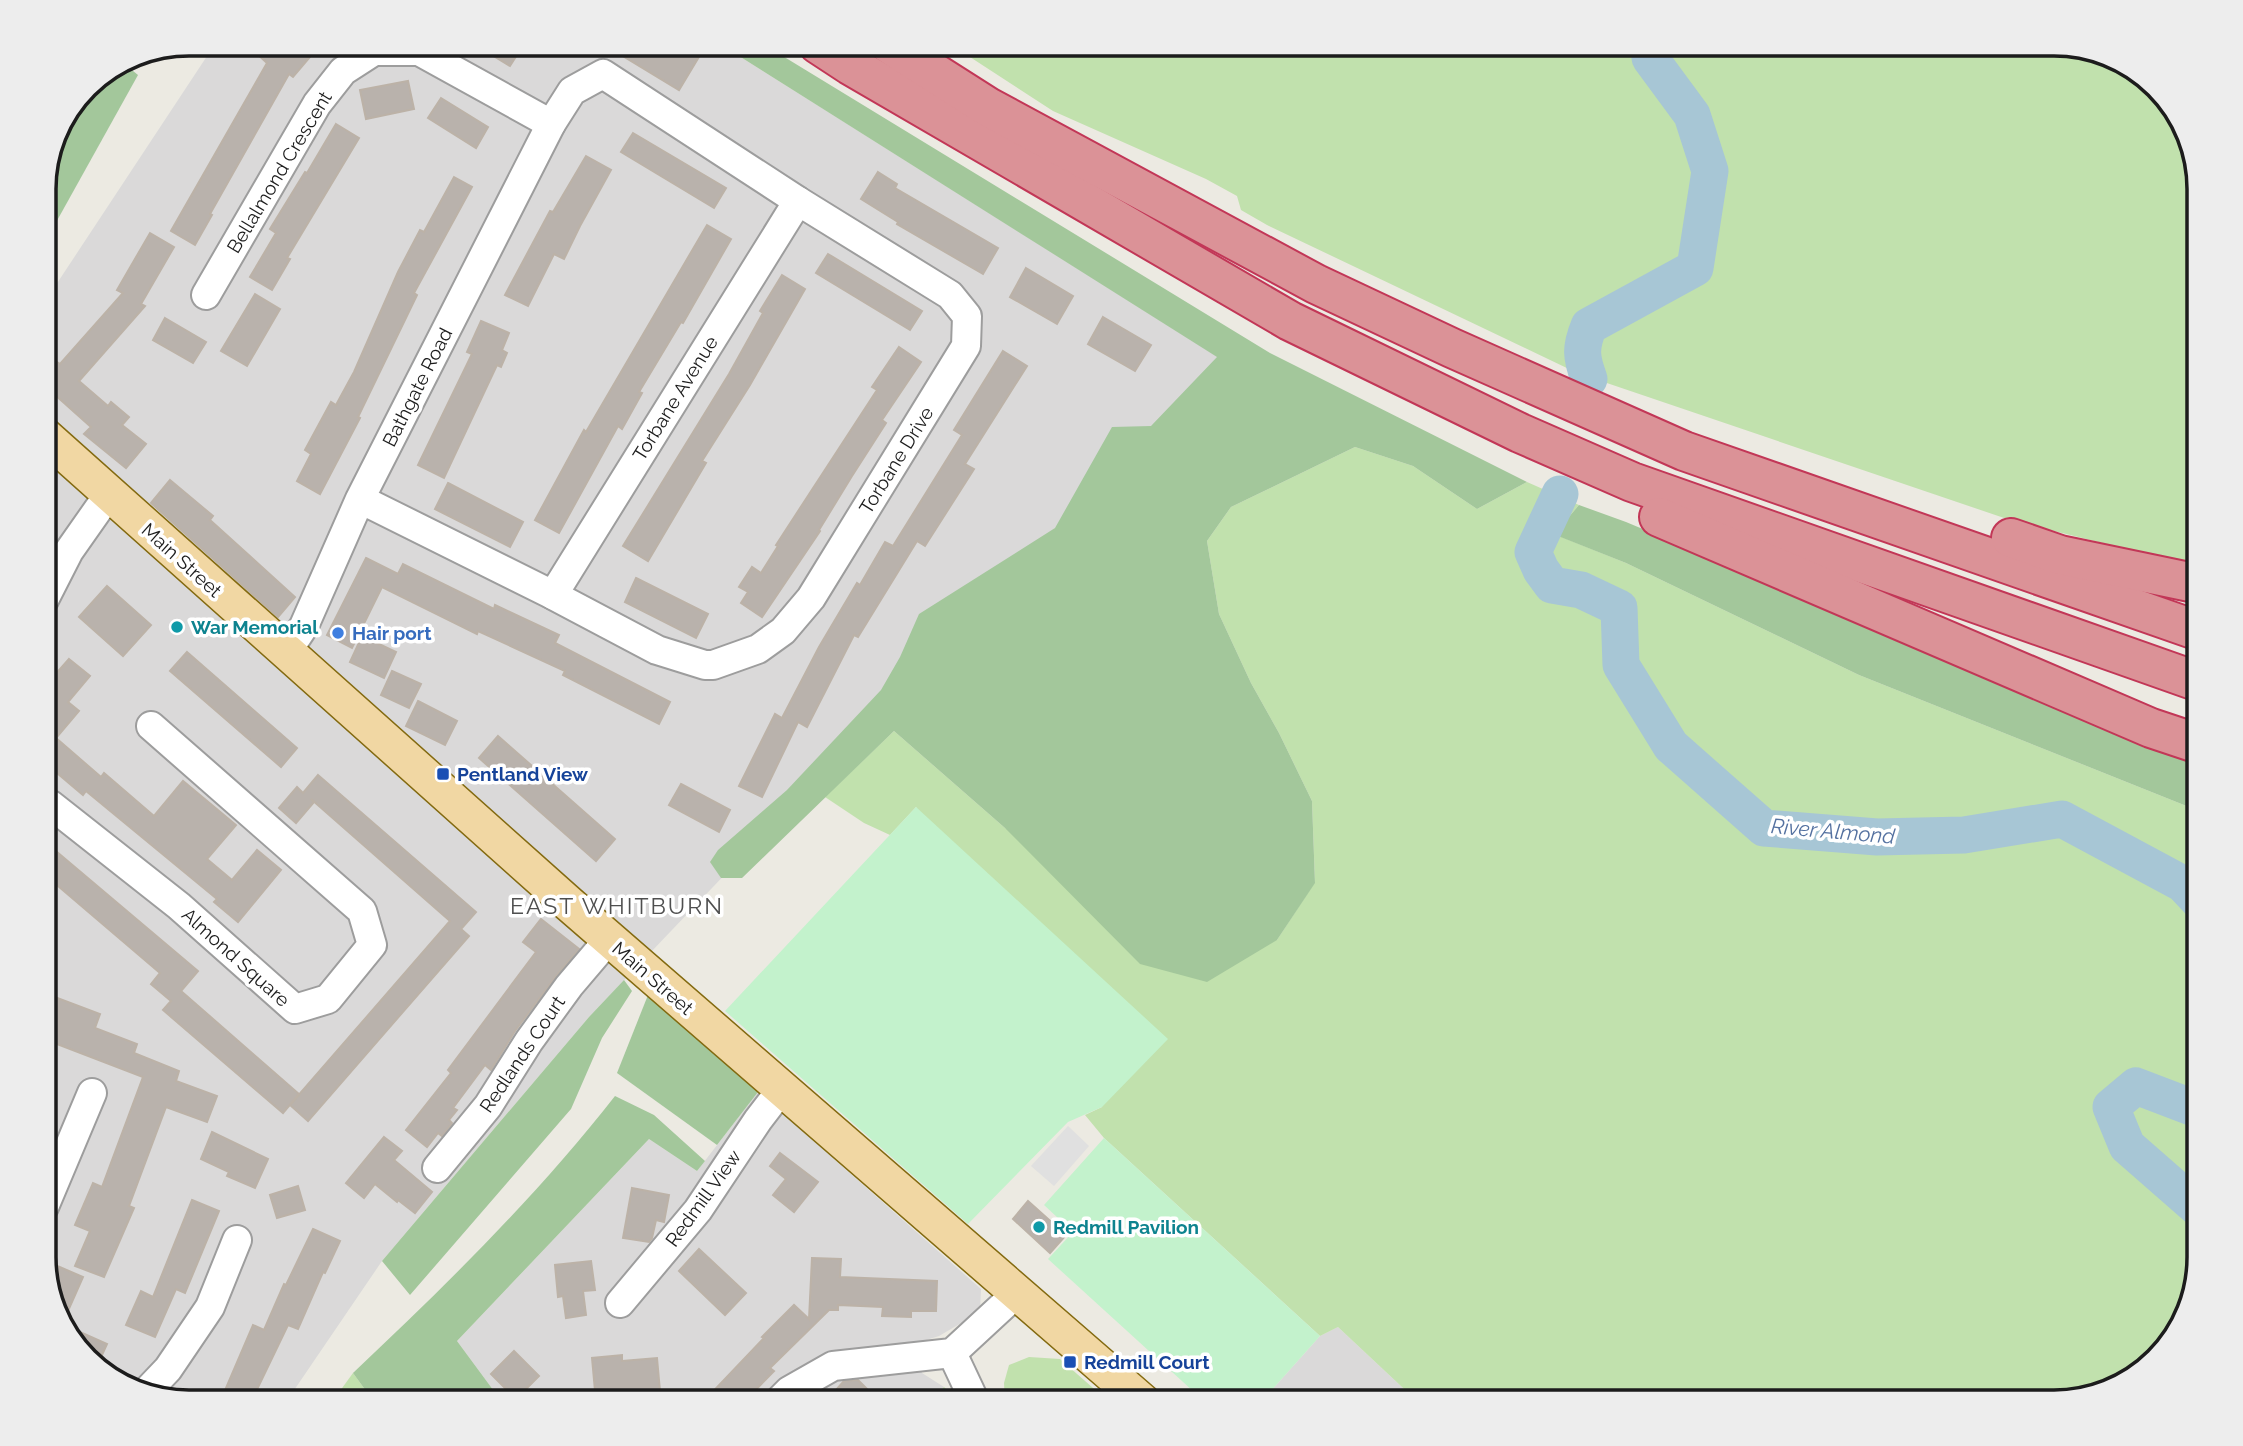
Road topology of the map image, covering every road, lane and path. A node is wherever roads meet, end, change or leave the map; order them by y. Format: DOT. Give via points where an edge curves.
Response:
graph roads {
  1 [pos="366,56"];
  2 [pos="428,56"];
  3 [pos="836,56"];
  4 [pos="908,56"];
  5 [pos="850,65"];
  6 [pos="551,124"];
  7 [pos="798,201"];
  8 [pos="206,295"];
  9 [pos="1452,348"];
  10 [pos="56,446"];
  11 [pos="109,494"];
  12 [pos="360,499"];
  13 [pos="56,576"];
  14 [pos="2187,581"];
  15 [pos="553,595"];
  16 [pos="2187,627"];
  17 [pos="286,653"];
  18 [pos="2187,678"];
  19 [pos="150,726"];
  20 [pos="2187,740"];
  21 [pos="56,809"];
  22 [pos="614,944"];
  23 [pos="781,1090"];
  24 [pos="92,1093"];
  25 [pos="437,1168"];
  26 [pos="56,1178"];
  27 [pos="237,1240"];
  28 [pos="1018,1292"];
  29 [pos="620,1303"];
  30 [pos="953,1353"];
  31 [pos="153,1385"];
  32 [pos="791,1390"];
  33 [pos="970,1390"];
  34 [pos="1129,1390"];
  1 -- 8 [label="street, Bellalmond Crescent" via="343,71 317,104"];
  2 -- 6 [label="street, Bellalmond Crescent"];
  3 -- 5 [label="highway"];
  4 -- 9 [label="highway" via="988,107 1317,285"];
  5 -- 18 [label="highway" via="1290,321 1520,433 1632,482"];
  5 -- 20 [label="highway" via="1274,338 1511,454"];
  6 -- 7 [label="street, Torbane Drive" via="572,91 603,74"];
  6 -- 12 [label="street, Bathgate Road"];
  7 -- 15 [label="street, Torbane Avenue"];
  7 -- 15 [label="street, Torbane Drive" via="950,295 967,316 966,346 811,598 783,631 758,649 705,665 657,650"];
  9 -- 14 [label="highway" via="2060,555"];
  9 -- 16 [label="highway" via="1684,451"];
  10 -- 11 [label="main road, Main Street"];
  11 -- 13 [label="street"];
  11 -- 17 [label="main road, Main Street"];
  12 -- 15 [label="street, Torbane Drive"];
  12 -- 17 [label="street, Bathgate Road" via="304,626"];
  17 -- 22 [label="main road, Main Street"];
  19 -- 21 [label="street, Almond Square" via="362,911 372,945 328,999 295,1009 179,906"];
  22 -- 23 [label="main road, Main Street"];
  22 -- 25 [label="street, Redlands Court" via="569,986 488,1106"];
  23 -- 28 [label="main road, Main Street"];
  23 -- 29 [label="street, Redmill View" via="698,1210"];
  24 -- 26 [label="street"];
  27 -- 31 [label="street" via="210,1307"];
  28 -- 30 [label="street"];
  28 -- 34 [label="main road, Main Street"];
  30 -- 32 [label="street" via="833,1366"];
  30 -- 33 [label="street"];
}
